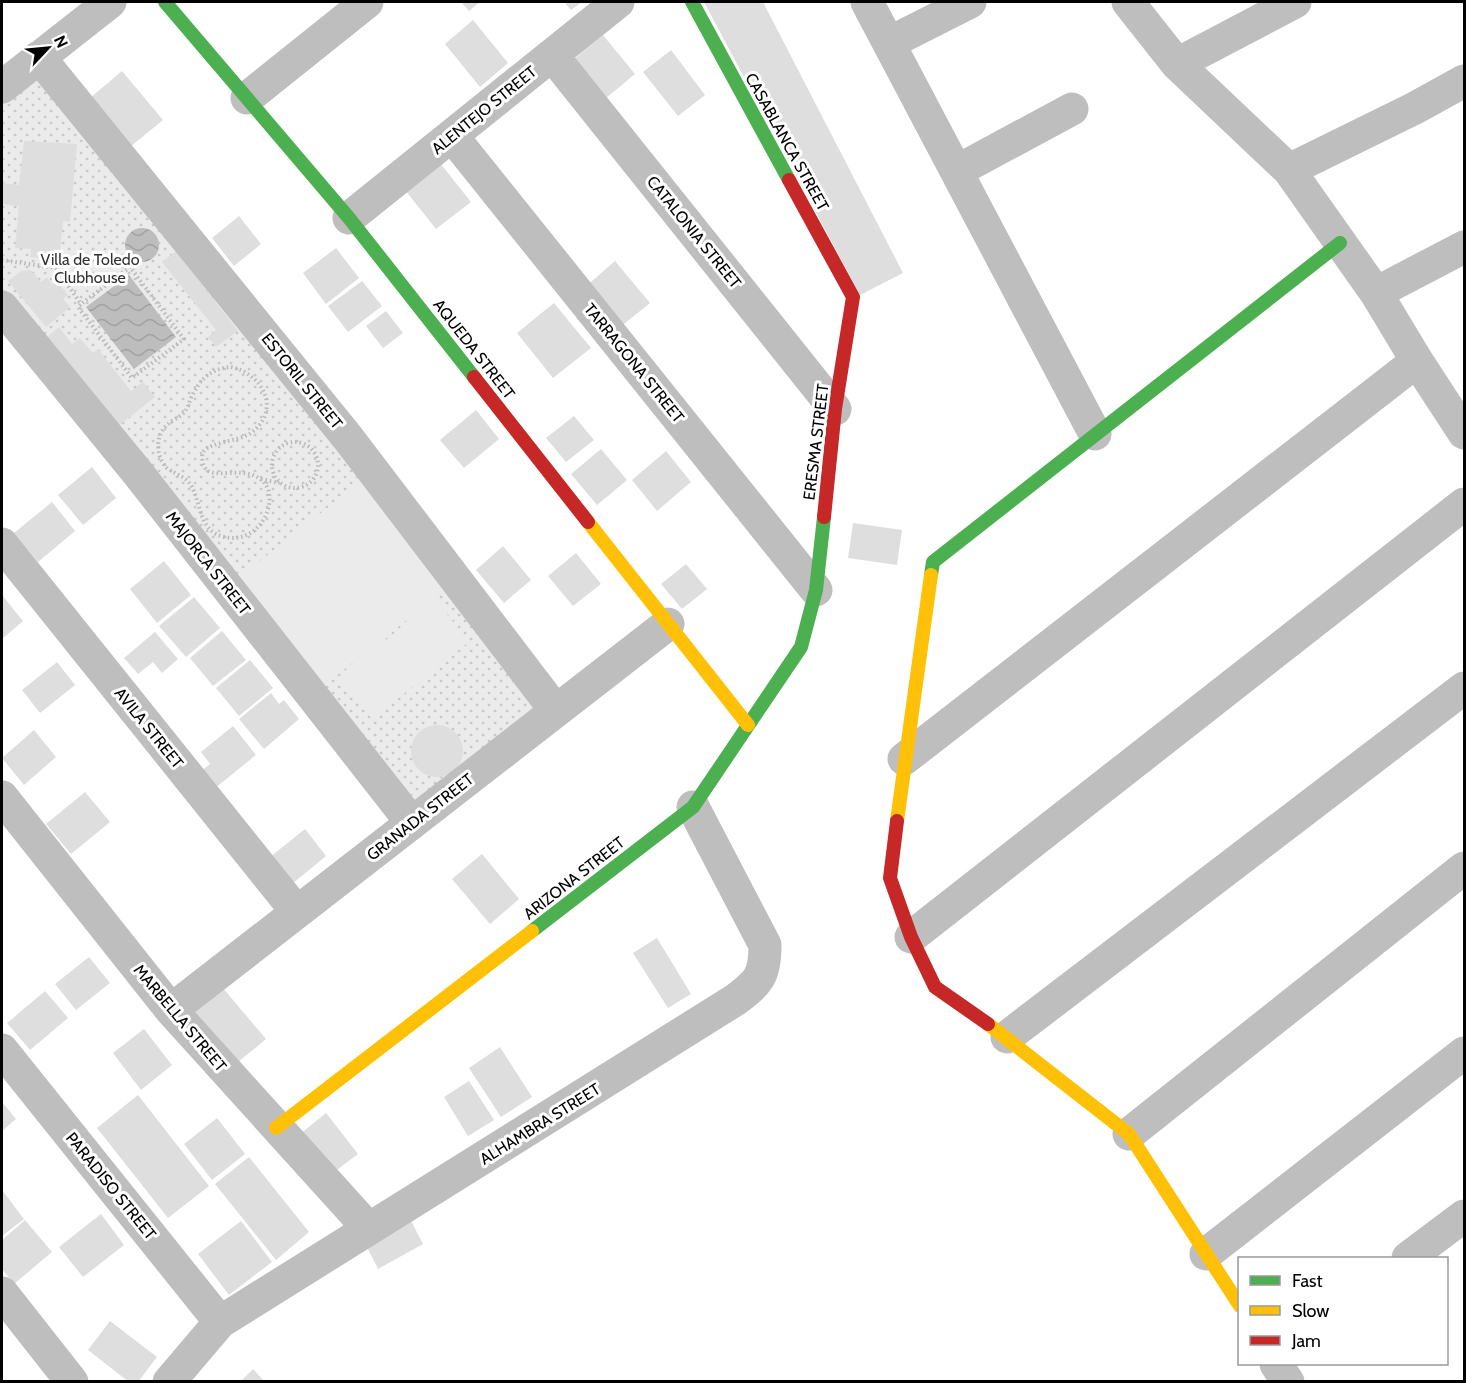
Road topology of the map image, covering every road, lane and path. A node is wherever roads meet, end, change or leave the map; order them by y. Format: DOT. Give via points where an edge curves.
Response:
graph roads {
  1 [pos="110,2"];
  2 [pos="165,2"];
  3 [pos="367,2"];
  4 [pos="618,2"];
  5 [pos="692,2"];
  6 [pos="867,2"];
  7 [pos="970,2"];
  8 [pos="1128,2"];
  9 [pos="1295,2"];
  10 [pos="889,43"];
  11 [pos="552,55"];
  12 [pos="39,57"];
  13 [pos="1176,64"];
  14 [pos="1464,81"];
  15 [pos="2,87"];
  16 [pos="247,98"];
  17 [pos="1072,109"];
  18 [pos="452,136"];
  19 [pos="1289,170"];
  20 [pos="957,171"];
  21 [pos="349,218"];
  22 [pos="1340,243"];
  23 [pos="1464,247"];
  24 [pos="2,260"];
  25 [pos="1376,294"];
  26 [pos="853,297"];
  27 [pos="81,304"];
  28 [pos="2,307"];
  29 [pos="1417,361"];
  30 [pos="836,409"];
  31 [pos="1464,433"];
  32 [pos="1095,434"];
  33 [pos="261,478"];
  34 [pos="279,483"];
  35 [pos="1464,504"];
  36 [pos="2,544"];
  37 [pos="816,590"];
  38 [pos="668,624"];
  39 [pos="1464,688"];
  40 [pos="556,711"];
  41 [pos="748,725"];
  42 [pos="904,759"];
  43 [pos="2,797"];
  44 [pos="693,807"];
  45 [pos="412,823"];
  46 [pos="1464,868"];
  47 [pos="297,912"];
  48 [pos="911,937"];
  49 [pos="171,1010"];
  50 [pos="1007,1037"];
  51 [pos="2,1050"];
  52 [pos="1464,1053"];
  53 [pos="276,1128"];
  54 [pos="1129,1134"];
  55 [pos="1464,1216"];
  56 [pos="369,1229"];
  57 [pos="1206,1254"];
  58 [pos="1409,1257"];
  59 [pos="2,1293"];
  60 [pos="1238,1304"];
  61 [pos="220,1323"];
  62 [pos="1277,1365"];
  63 [pos="56,1376"];
  64 [pos="169,1382"];
  65 [pos="1288,1382"];
  1 -- 12 [label="street"];
  2 -- 16 [label="street, AQUEDA STREET"];
  3 -- 16 [label="street"];
  4 -- 11 [label="street, ALENTEJO STREET"];
  5 -- 26 [label="street, CASABLANCA STREET"];
  6 -- 10 [label="street"];
  7 -- 10 [label="street"];
  8 -- 13 [label="street"];
  9 -- 13 [label="street"];
  10 -- 20 [label="street"];
  11 -- 18 [label="street, ALENTEJO STREET"];
  11 -- 30 [label="street, CATALONIA STREET"];
  12 -- 15 [label="street"];
  12 -- 40 [label="street, ESTORIL STREET" via="348,438"];
  13 -- 19 [label="street"];
  14 -- 19 [label="street"];
  16 -- 21 [label="street, AQUEDA STREET"];
  17 -- 20 [label="street"];
  18 -- 21 [label="street, ALENTEJO STREET"];
  18 -- 37 [label="street, TARRAGONA STREET"];
  19 -- 22 [label="street"];
  20 -- 32 [label="street"];
  21 -- 38 [label="street, AQUEDA STREET"];
  22 -- 25 [label="street"];
  22 -- 32 [label="street"];
  23 -- 25 [label="street"];
  24 -- 27 [label="path" via="56,268"];
  25 -- 29 [label="street"];
  26 -- 30 [label="street, ERESMA STREET"];
  27 -- 27 [label="path" via="130,267 184,339 132,378 78,307"];
  28 -- 45 [label="street, MAJORCA STREET" via="137,472"];
  29 -- 31 [label="street"];
  29 -- 42 [label="street"];
  30 -- 37 [label="street, ERESMA STREET"];
  32 -- 42 [label="street" via="933,562"];
  33 -- 33 [label="path" via="269,496 264,520 247,536 223,537 204,522 188,481 160,459 158,440 162,430 185,412 199,382 219,368 243,369 253,376 266,396 266,409 263,420 248,435 204,451 205,469 243,472"];
  33 -- 34 [label="path"];
  34 -- 34 [label="path" via="293,489 313,480 317,458 308,446 293,441 279,448 272,461"];
  35 -- 48 [label="street"];
  36 -- 47 [label="street, AVILA STREET"];
  37 -- 41 [label="street, ARIZONA STREET" via="801,647"];
  38 -- 40 [label="street, GRANADA STREET"];
  38 -- 41 [label="street, AQUEDA STREET"];
  39 -- 50 [label="street"];
  40 -- 45 [label="street, GRANADA STREET"];
  41 -- 44 [label="street, ARIZONA STREET"];
  42 -- 48 [label="street" via="890,878"];
  43 -- 49 [label="street, MARBELLA STREET"];
  44 -- 53 [label="street, ARIZONA STREET"];
  44 -- 56 [label="street, ALHAMBRA STREET" via="765,945 765,967 756,985"];
  45 -- 47 [label="street, GRANADA STREET"];
  46 -- 54 [label="street"];
  47 -- 49 [label="street, GRANADA STREET"];
  48 -- 50 [label="street" via="935,987"];
  49 -- 53 [label="street, MARBELLA STREET"];
  50 -- 54 [label="street"];
  51 -- 61 [label="street, PARADISO STREET"];
  52 -- 57 [label="street"];
  53 -- 56 [label="street, MARBELLA STREET"];
  54 -- 57 [label="street"];
  55 -- 58 [label="street"];
  56 -- 61 [label="street, ALHAMBRA STREET"];
  57 -- 60 [label="street"];
  59 -- 63 [label="street"];
  61 -- 64 [label="street, ALHAMBRA STREET"];
  62 -- 65 [label="street"];
}
